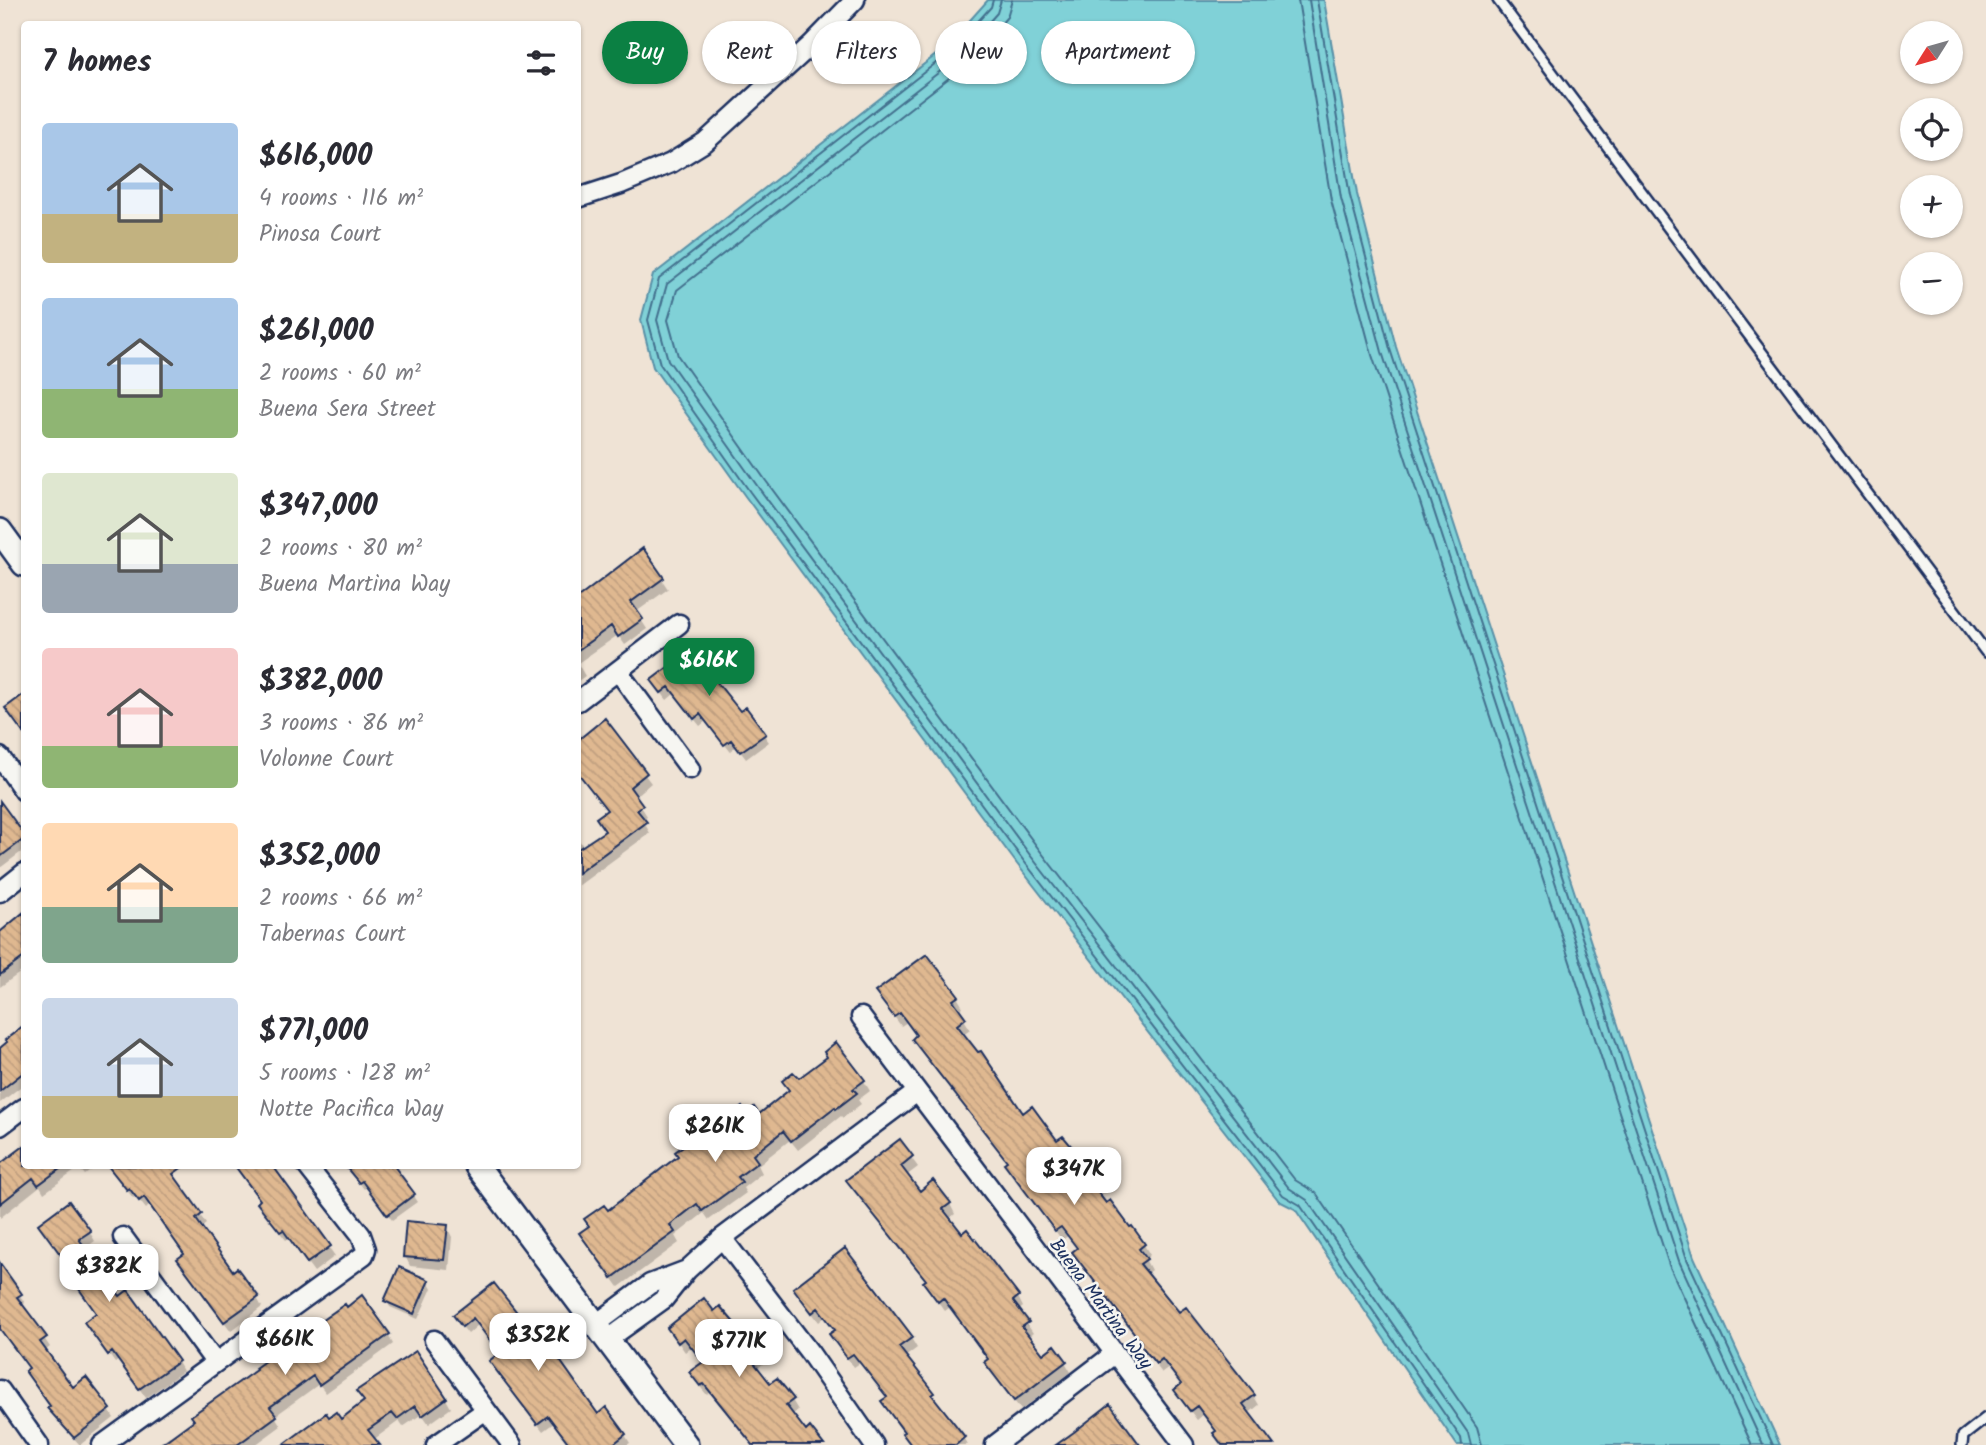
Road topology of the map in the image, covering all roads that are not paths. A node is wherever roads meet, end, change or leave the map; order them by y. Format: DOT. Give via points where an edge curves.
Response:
graph roads {
  1 [pos="855,0"];
  2 [pos="1498,0"];
  3 [pos="581,197"];
  4 [pos="0,531"];
  5 [pos="21,560"];
  6 [pos="680,624"];
  7 [pos="1986,652"];
  8 [pos="618,671"];
  9 [pos="581,699"];
  10 [pos="0,757"];
  11 [pos="690,769"];
  12 [pos="21,787"];
  13 [pos="21,875"];
  14 [pos="0,892"];
  15 [pos="861,1017"];
  16 [pos="917,1092"];
  17 [pos="21,1110"];
  18 [pos="0,1126"];
  19 [pos="309,1169"];
  20 [pos="479,1169"];
  21 [pos="123,1237"];
  22 [pos="722,1238"];
  23 [pos="687,1270"];
  24 [pos="634,1296"];
  25 [pos="645,1312"];
  26 [pos="601,1332"];
  27 [pos="434,1340"];
  28 [pos="1114,1354"];
  29 [pos="215,1362"];
  30 [pos="0,1390"];
  31 [pos="485,1409"];
  32 [pos="1986,1418"];
  33 [pos="39,1445"];
  34 [pos="102,1445"];
  35 [pos="436,1445"];
  36 [pos="512,1445"];
  37 [pos="686,1445"];
  38 [pos="874,1445"];
  39 [pos="995,1445"];
  40 [pos="1184,1445"];
  41 [pos="1962,1445"];
  1 -- 3 [label="street" via="705,142 671,163"];
  2 -- 7 [label="lane"];
  4 -- 5 [label="street"];
  6 -- 8 [label="street"];
  8 -- 9 [label="street"];
  8 -- 11 [label="street"];
  10 -- 12 [label="street"];
  13 -- 14 [label="street"];
  15 -- 16 [label="street, Buena Martina Way"];
  16 -- 22 [label="street"];
  16 -- 28 [label="street, Buena Martina Way"];
  17 -- 18 [label="street"];
  19 -- 29 [label="street" via="361,1235 366,1249 360,1258"];
  20 -- 26 [label="street"];
  21 -- 29 [label="street"];
  22 -- 23 [label="street"];
  22 -- 38 [label="street"];
  23 -- 24 [label="street" via="650,1284"];
  23 -- 25 [label="street" via="664,1299"];
  24 -- 25 [label="lane"];
  24 -- 26 [label="street"];
  25 -- 26 [label="street"];
  26 -- 37 [label="street"];
  27 -- 31 [label="street"];
  28 -- 39 [label="street"];
  28 -- 40 [label="street, Buena Martina Way"];
  29 -- 34 [label="street"];
  30 -- 33 [label="street"];
  31 -- 35 [label="street"];
  31 -- 36 [label="street"];
  32 -- 41 [label="lane" via="1963,1436"];
}
